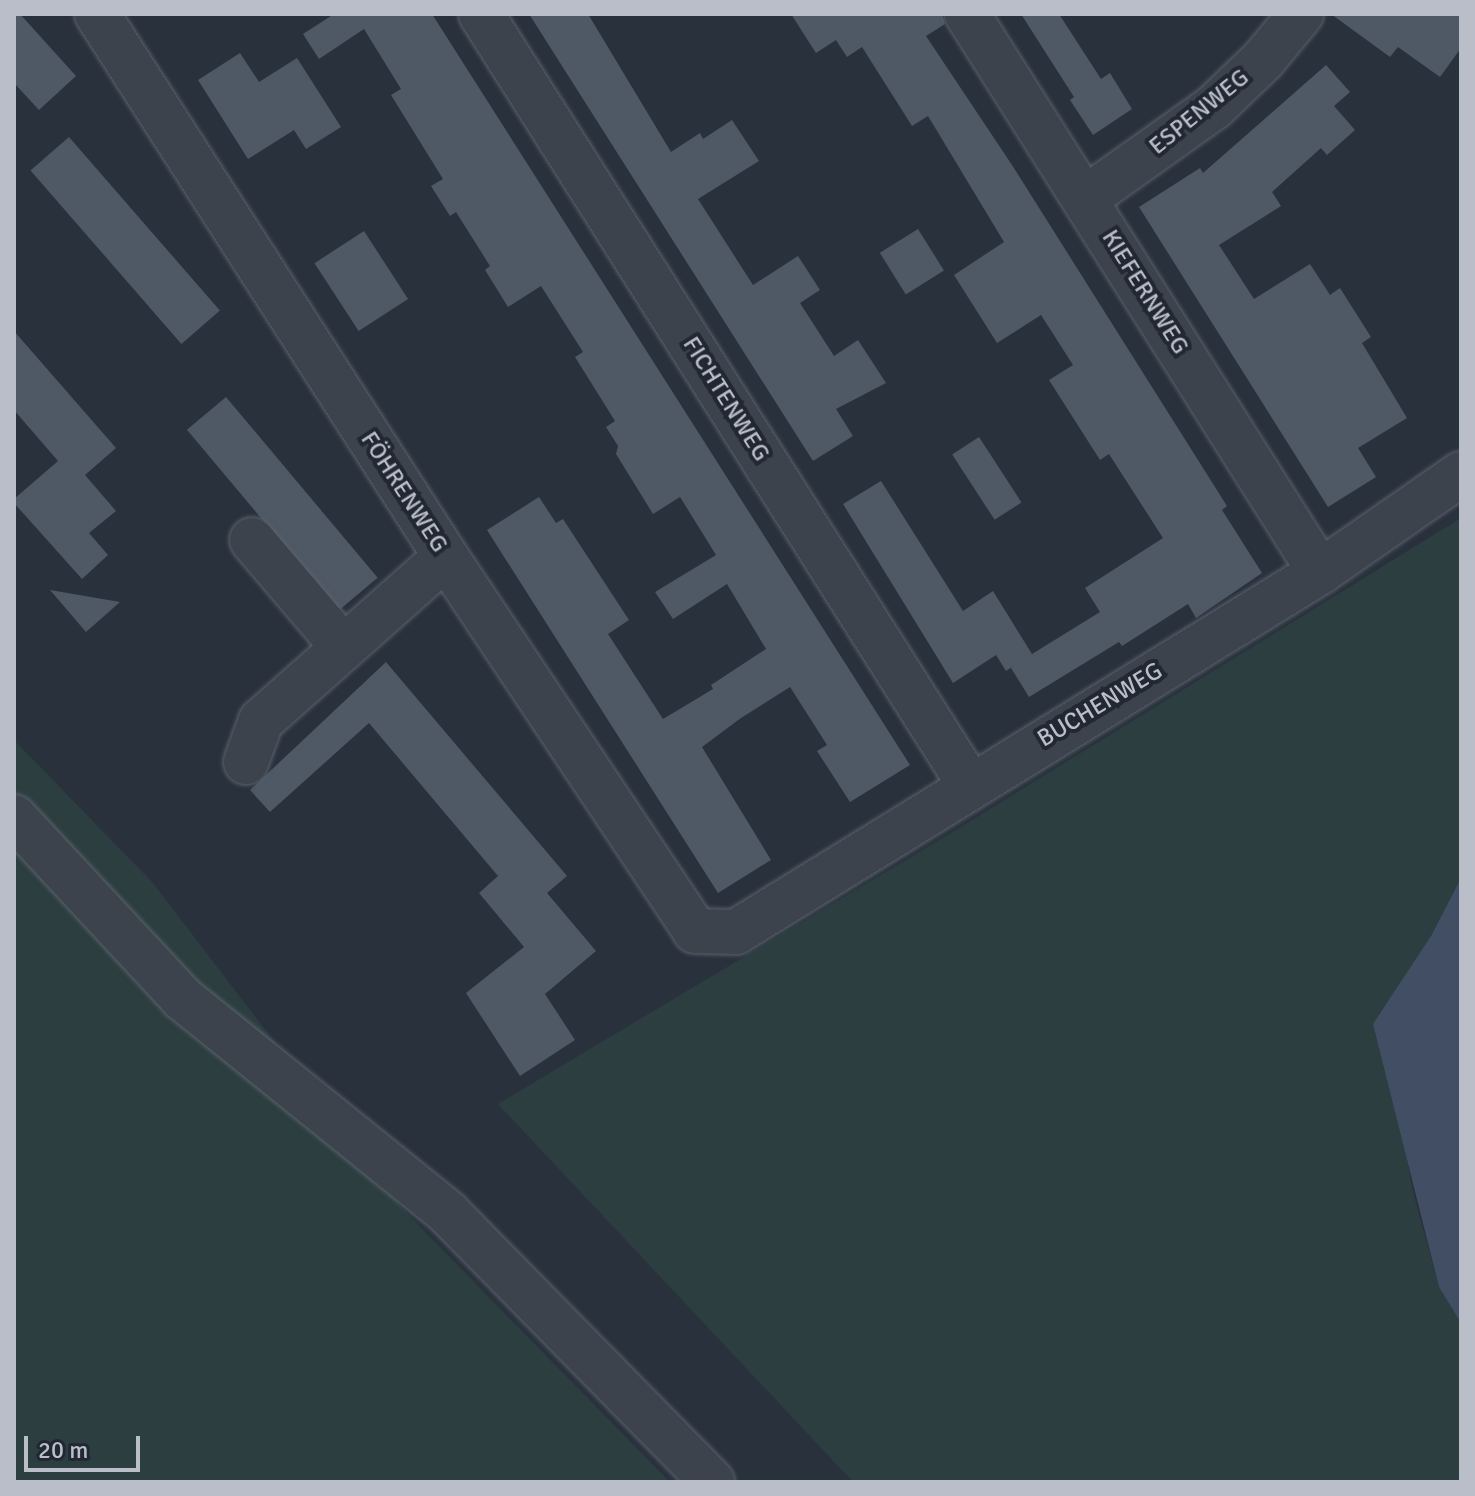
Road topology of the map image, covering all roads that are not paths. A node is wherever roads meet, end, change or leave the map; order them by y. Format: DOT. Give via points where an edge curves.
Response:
graph roads {
  1 [pos="97,14"];
  2 [pos="481,14"];
  3 [pos="967,14"];
  4 [pos="1301,14"];
  5 [pos="1086,198"];
  6 [pos="1461,474"];
  7 [pos="252,540"];
  8 [pos="446,557"];
  9 [pos="1320,572"];
  10 [pos="343,647"];
  11 [pos="246,762"];
  12 [pos="970,785"];
  13 [pos="14,817"];
  14 [pos="736,932"];
  15 [pos="712,1482"];
  1 -- 8 [label="street, FÖHRENWEG"];
  2 -- 12 [label="street, FICHTENWEG"];
  3 -- 5 [label="street, KIEFERNWEG"];
  4 -- 5 [label="street, ESPENWEG" via="1214,107"];
  5 -- 9 [label="street, KIEFERNWEG"];
  6 -- 9 [label="street, BUCHENWEG"];
  7 -- 10 [label="street"];
  8 -- 10 [label="street"];
  8 -- 14 [label="street, FÖHRENWEG" via="695,931"];
  9 -- 12 [label="street, BUCHENWEG"];
  10 -- 11 [label="street" via="261,721"];
  12 -- 14 [label="street, BUCHENWEG"];
  13 -- 15 [label="street" via="182,998 448,1213"];
}
